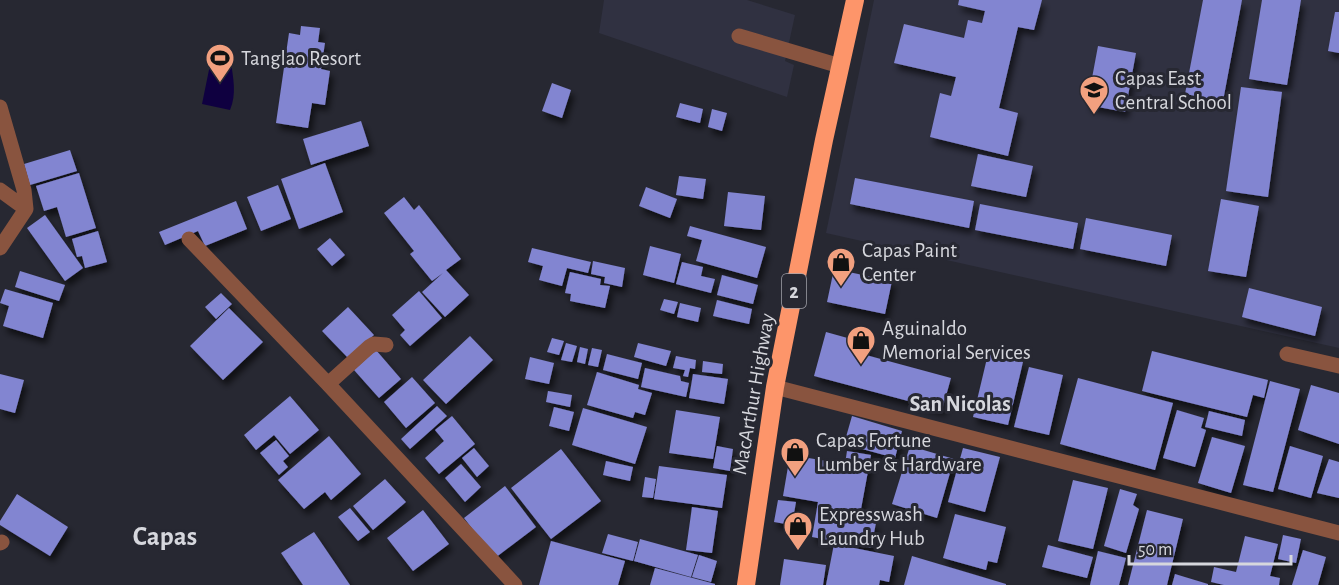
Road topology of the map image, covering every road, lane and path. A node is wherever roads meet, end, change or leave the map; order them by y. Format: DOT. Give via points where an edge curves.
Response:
graph roads {
  1 [pos="855,0"];
  2 [pos="739,36"];
  3 [pos="840,66"];
  4 [pos="0,107"];
  5 [pos="0,190"];
  6 [pos="26,209"];
  7 [pos="189,239"];
  8 [pos="0,249"];
  9 [pos="386,345"];
  10 [pos="1287,354"];
  11 [pos="1339,366"];
  12 [pos="328,384"];
  13 [pos="775,387"];
  14 [pos="1339,533"];
  15 [pos="515,585"];
  16 [pos="746,585"];
  1 -- 3 [label="highway, MacArthur Highway / 2"];
  2 -- 3 [label="street"];
  3 -- 13 [label="highway, MacArthur Highway / 2"];
  4 -- 6 [label="street"];
  5 -- 6 [label="street"];
  6 -- 8 [label="street"];
  7 -- 12 [label="street"];
  9 -- 12 [label="street" via="369,347"];
  10 -- 11 [label="street"];
  12 -- 15 [label="street"];
  13 -- 14 [label="street"];
  13 -- 16 [label="highway, MacArthur Highway / 2"];
}
